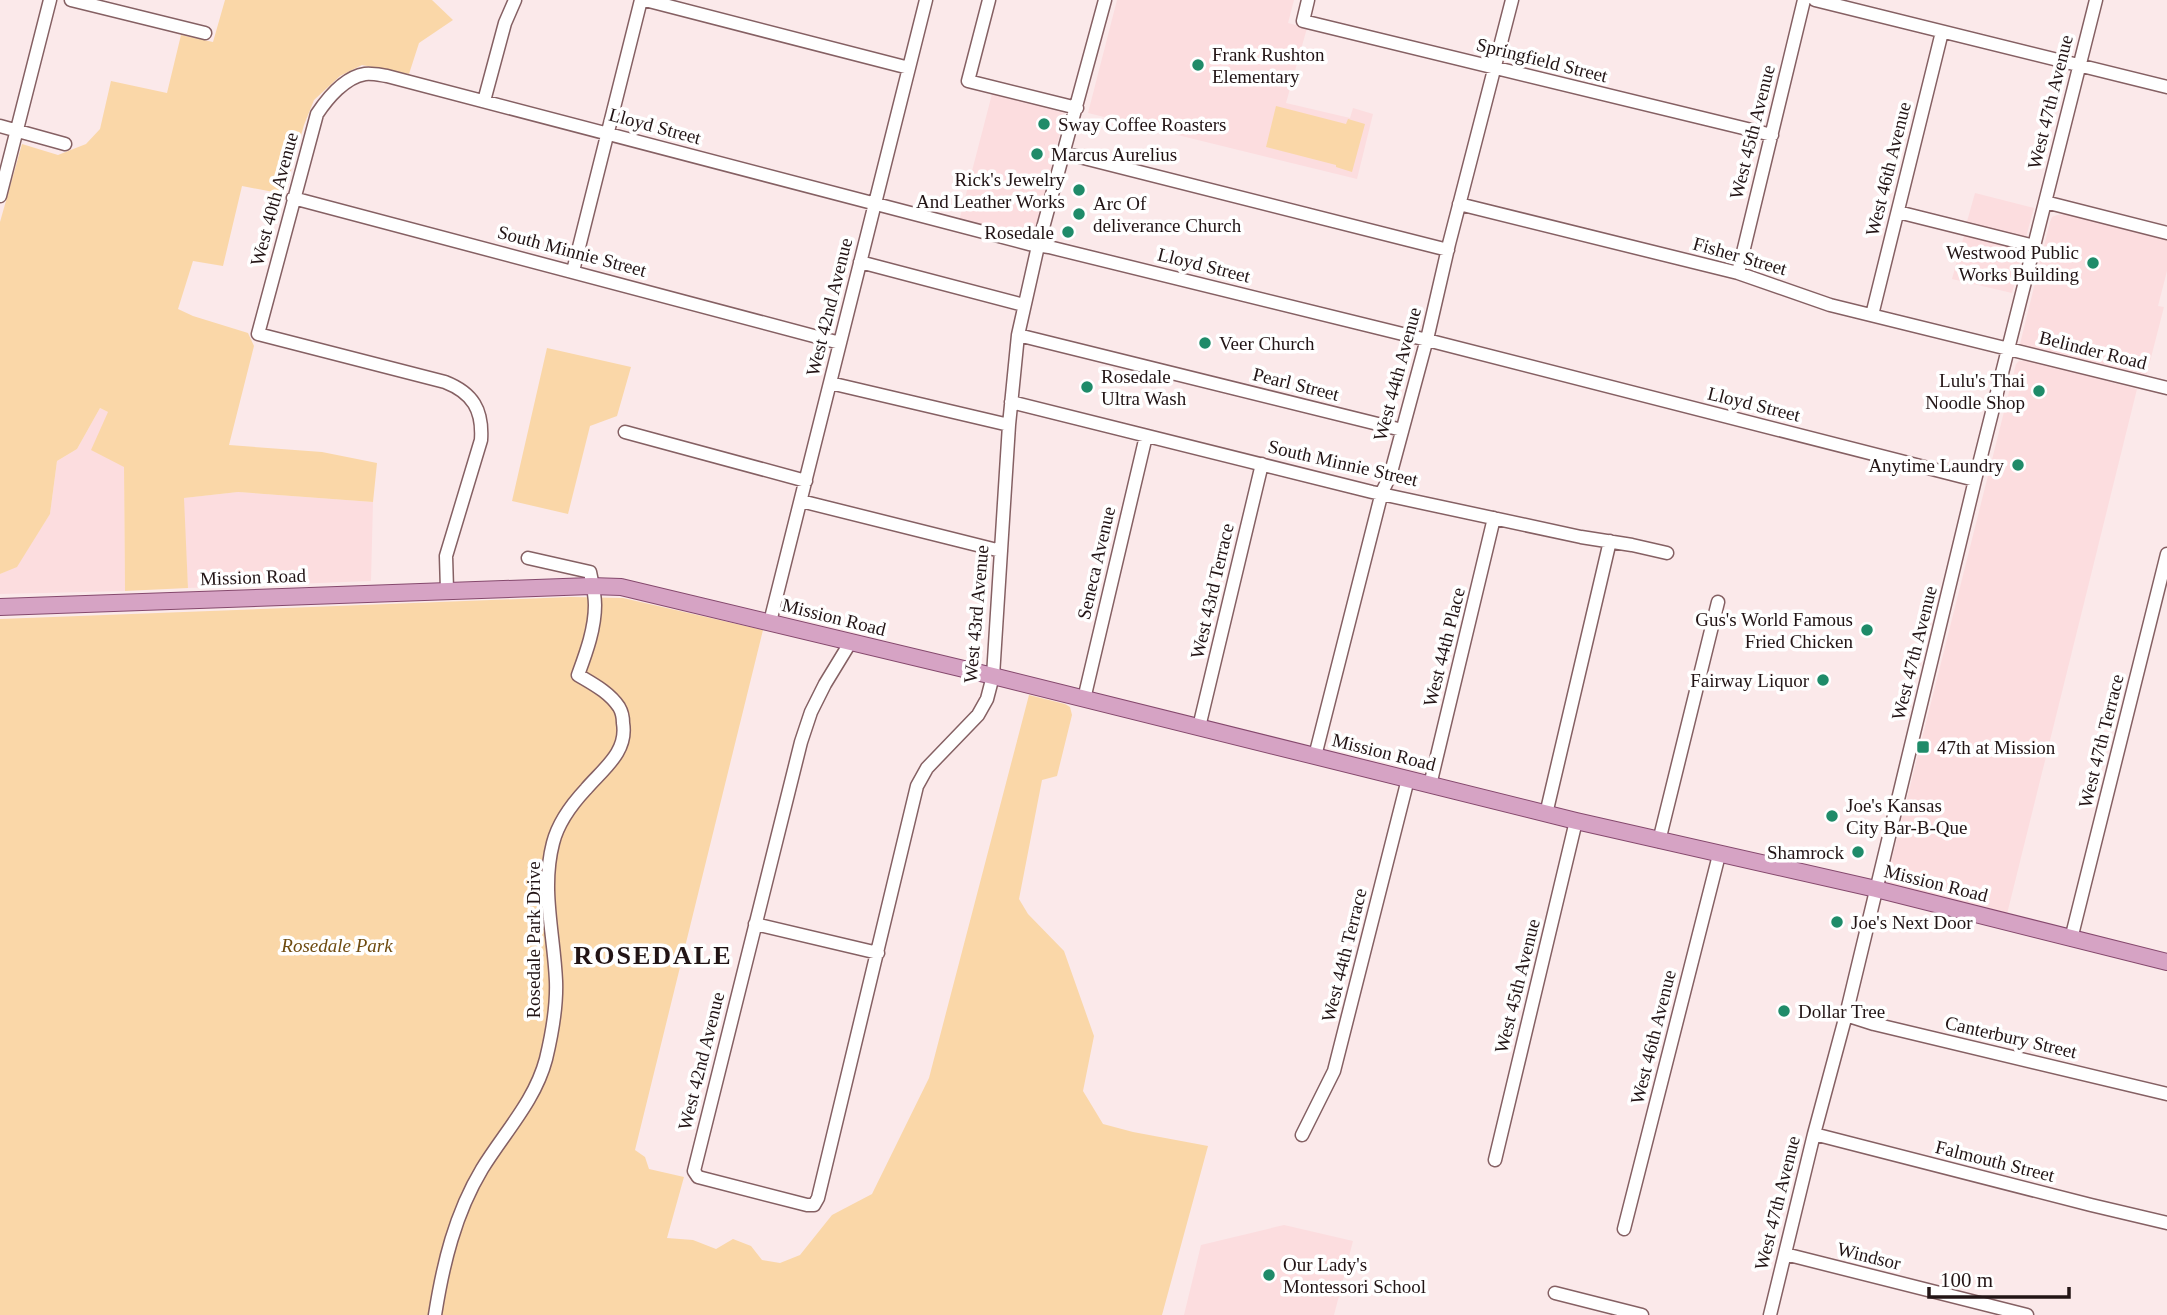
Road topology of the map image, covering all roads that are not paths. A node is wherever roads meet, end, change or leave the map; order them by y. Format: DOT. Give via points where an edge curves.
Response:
graph roads {
  1 [pos="50,0"];
  2 [pos="71,0"];
  3 [pos="643,0"];
  4 [pos="926,0"];
  5 [pos="989,0"];
  6 [pos="1105,0"];
  7 [pos="1308,0"];
  8 [pos="1512,0"];
  9 [pos="1804,0"];
  10 [pos="1815,0"];
  11 [pos="2096,0"];
  12 [pos="510,2"];
  13 [pos="1942,32"];
  14 [pos="205,33"];
  15 [pos="2079,65"];
  16 [pos="909,68"];
  17 [pos="1496,69"];
  18 [pos="345,84"];
  19 [pos="2167,87"];
  20 [pos="484,101"];
  21 [pos="1077,108"];
  22 [pos="0,126"];
  23 [pos="18,131"];
  24 [pos="607,134"];
  25 [pos="1772,135"];
  26 [pos="65,144"];
  27 [pos="1064,153"];
  28 [pos="0,196"];
  29 [pos="293,198"];
  30 [pos="2045,202"];
  31 [pos="874,204"];
  32 [pos="1459,204"];
  33 [pos="1898,212"];
  34 [pos="2167,233"];
  35 [pos="1038,246"];
  36 [pos="2034,246"];
  37 [pos="1448,250"];
  38 [pos="860,262"];
  39 [pos="573,271"];
  40 [pos="1738,273"];
  41 [pos="1024,305"];
  42 [pos="1872,315"];
  43 [pos="1018,335"];
  44 [pos="1427,340"];
  45 [pos="840,343"];
  46 [pos="2009,349"];
  47 [pos="830,383"];
  48 [pos="2167,388"];
  49 [pos="1011,402"];
  50 [pos="1009,425"];
  51 [pos="1402,430"];
  52 [pos="625,432"];
  53 [pos="1146,436"];
  54 [pos="1262,464"];
  55 [pos="1975,480"];
  56 [pos="806,481"];
  57 [pos="1382,492"];
  58 [pos="801,501"];
  59 [pos="1494,518"];
  60 [pos="1610,541"];
  61 [pos="1001,551"];
  62 [pos="1667,553"];
  63 [pos="2167,554"];
  64 [pos="528,558"];
  65 [pos="591,586"];
  66 [pos="447,590"];
  67 [pos="1718,602"];
  68 [pos="0,607"];
  69 [pos="770,622"];
  70 [pos="850,643"];
  71 [pos="993,676"];
  72 [pos="1084,699"];
  73 [pos="1199,727"];
  74 [pos="1315,756"];
  75 [pos="1408,779"];
  76 [pos="1430,785"];
  77 [pos="1546,814"];
  78 [pos="1576,821"];
  79 [pos="1659,841"];
  80 [pos="1719,855"];
  81 [pos="1876,889"];
  82 [pos="755,924"];
  83 [pos="2071,939"];
  84 [pos="878,953"];
  85 [pos="2167,962"];
  86 [pos="1846,1016"];
  87 [pos="2167,1094"];
  88 [pos="1814,1134"];
  89 [pos="1302,1135"];
  90 [pos="1495,1160"];
  91 [pos="814,1205"];
  92 [pos="2167,1223"];
  93 [pos="1624,1229"];
  94 [pos="1785,1254"];
  95 [pos="1555,1293"];
  96 [pos="435,1315"];
  97 [pos="1642,1315"];
  98 [pos="1770,1315"];
  99 [pos="2027,1315"];
  1 -- 23 [label="street"];
  2 -- 14 [label="street"];
  3 -- 16 [label="street"];
  3 -- 24 [label="street"];
  4 -- 16 [label="street, West 42nd Avenue"];
  5 -- 21 [label="street" via="968,81"];
  6 -- 21 [label="street, West 43rd Avenue"];
  7 -- 17 [label="street, Springfield Street" via="1303,21"];
  8 -- 17 [label="street, West 44th Avenue"];
  9 -- 25 [label="street, West 45th Avenue"];
  10 -- 13 [label="street"];
  11 -- 15 [label="street, West 47th Avenue"];
  12 -- 20 [label="street"];
  13 -- 15 [label="street"];
  13 -- 33 [label="street, West 46th Avenue"];
  15 -- 19 [label="street"];
  15 -- 30 [label="street, West 47th Avenue"];
  16 -- 31 [label="street, West 42nd Avenue"];
  17 -- 25 [label="street, Springfield Street"];
  17 -- 32 [label="street, West 44th Avenue"];
  18 -- 20 [label="street, Lloyd Street" via="357,76 375,74"];
  18 -- 29 [label="street, West 40th Avenue" via="317,114"];
  20 -- 24 [label="street, Lloyd Street"];
  21 -- 27 [label="street, West 43rd Avenue"];
  22 -- 23 [label="street"];
  23 -- 26 [label="street"];
  23 -- 28 [label="street"];
  24 -- 31 [label="street, Lloyd Street"];
  24 -- 39 [label="street"];
  25 -- 40 [label="street, West 45th Avenue"];
  27 -- 35 [label="street, West 43rd Avenue"];
  27 -- 37 [label="street"];
  29 -- 39 [label="street, South Minnie Street"];
  29 -- 66 [label="street, West 40th Avenue" via="258,334 444,382 471,398 477,411 481,440 446,556"];
  30 -- 34 [label="street"];
  30 -- 36 [label="street, West 47th Avenue"];
  31 -- 35 [label="street, Lloyd Street"];
  31 -- 38 [label="street, West 42nd Avenue"];
  32 -- 37 [label="street, West 44th Avenue"];
  32 -- 40 [label="street, Fisher Street"];
  33 -- 36 [label="street"];
  33 -- 42 [label="street, West 46th Avenue"];
  35 -- 41 [label="street, West 43rd Avenue"];
  35 -- 44 [label="street, Lloyd Street"];
  36 -- 46 [label="street, West 47th Avenue"];
  37 -- 44 [label="street, West 44th Avenue"];
  38 -- 41 [label="street"];
  38 -- 45 [label="street, West 42nd Avenue"];
  39 -- 45 [label="street, South Minnie Street"];
  40 -- 42 [label="street, Fisher Street"];
  41 -- 43 [label="street, West 43rd Avenue"];
  42 -- 46 [label="street, Fisher Street"];
  43 -- 49 [label="street, West 43rd Avenue"];
  43 -- 51 [label="street, Pearl Street"];
  44 -- 51 [label="street, West 44th Avenue"];
  44 -- 55 [label="street, Lloyd Street"];
  45 -- 47 [label="street, West 42nd Avenue"];
  46 -- 48 [label="street, Belinder Road"];
  46 -- 55 [label="street, West 47th Avenue"];
  47 -- 50 [label="street"];
  47 -- 56 [label="street, West 42nd Avenue"];
  49 -- 50 [label="street, West 43rd Avenue"];
  49 -- 53 [label="street, South Minnie Street"];
  50 -- 61 [label="street, West 43rd Avenue"];
  51 -- 57 [label="street, West 44th Avenue"];
  52 -- 56 [label="street"];
  53 -- 54 [label="street, South Minnie Street"];
  53 -- 72 [label="street, Seneca Avenue"];
  54 -- 57 [label="street, South Minnie Street"];
  54 -- 73 [label="street, West 43rd Terrace"];
  55 -- 81 [label="street, West 47th Avenue"];
  56 -- 58 [label="street, West 42nd Avenue"];
  57 -- 59 [label="street, South Minnie Street"];
  57 -- 74 [label="street, West 44th Avenue"];
  58 -- 61 [label="street"];
  58 -- 69 [label="street, West 42nd Avenue"];
  59 -- 60 [label="street, South Minnie Street"];
  59 -- 76 [label="street, West 44th Place"];
  60 -- 62 [label="street, South Minnie Street"];
  60 -- 77 [label="street"];
  61 -- 71 [label="street, West 43rd Avenue"];
  63 -- 83 [label="street, West 47th Terrace"];
  64 -- 65 [label="street" via="587,570"];
  65 -- 66 [label="main road, Mission Road"];
  65 -- 69 [label="main road, Mission Road" via="621,587"];
  65 -- 96 [label="street, Rosedale Park Drive" via="595,612 578,675 607,693 621,709 622,743 565,815 553,841 548,895 556,981 545,1063 535,1091 481,1171 454,1227"];
  66 -- 68 [label="main road, Mission Road"];
  67 -- 79 [label="street"];
  69 -- 70 [label="main road, Mission Road"];
  70 -- 71 [label="main road, Mission Road"];
  70 -- 82 [label="street, West 42nd Avenue" via="820,694 801,742"];
  71 -- 72 [label="main road, Mission Road"];
  71 -- 84 [label="street, West 43rd Avenue" via="978,715 927,768 917,786"];
  72 -- 73 [label="main road, Mission Road"];
  73 -- 74 [label="main road, Mission Road"];
  74 -- 75 [label="main road, Mission Road"];
  75 -- 76 [label="main road, Mission Road"];
  75 -- 89 [label="street, West 44th Terrace" via="1334,1070"];
  76 -- 77 [label="main road, Mission Road"];
  77 -- 78 [label="main road, Mission Road"];
  78 -- 79 [label="main road, Mission Road"];
  78 -- 90 [label="street, West 45th Avenue"];
  79 -- 80 [label="main road, Mission Road"];
  80 -- 81 [label="main road, Mission Road"];
  80 -- 93 [label="street, West 46th Avenue"];
  81 -- 83 [label="main road, Mission Road"];
  81 -- 86 [label="street, West 47th Avenue"];
  82 -- 84 [label="street"];
  82 -- 91 [label="street, West 42nd Avenue" via="694,1171 698,1177"];
  83 -- 85 [label="main road, Mission Road"];
  84 -- 91 [label="street, West 43rd Avenue"];
  86 -- 87 [label="street, Canterbury Street"];
  86 -- 88 [label="street, West 47th Avenue"];
  88 -- 92 [label="street, Falmouth Street"];
  88 -- 94 [label="street, West 47th Avenue"];
  94 -- 98 [label="street, West 47th Avenue"];
  94 -- 99 [label="street, Windsor"];
  95 -- 97 [label="street"];
}
